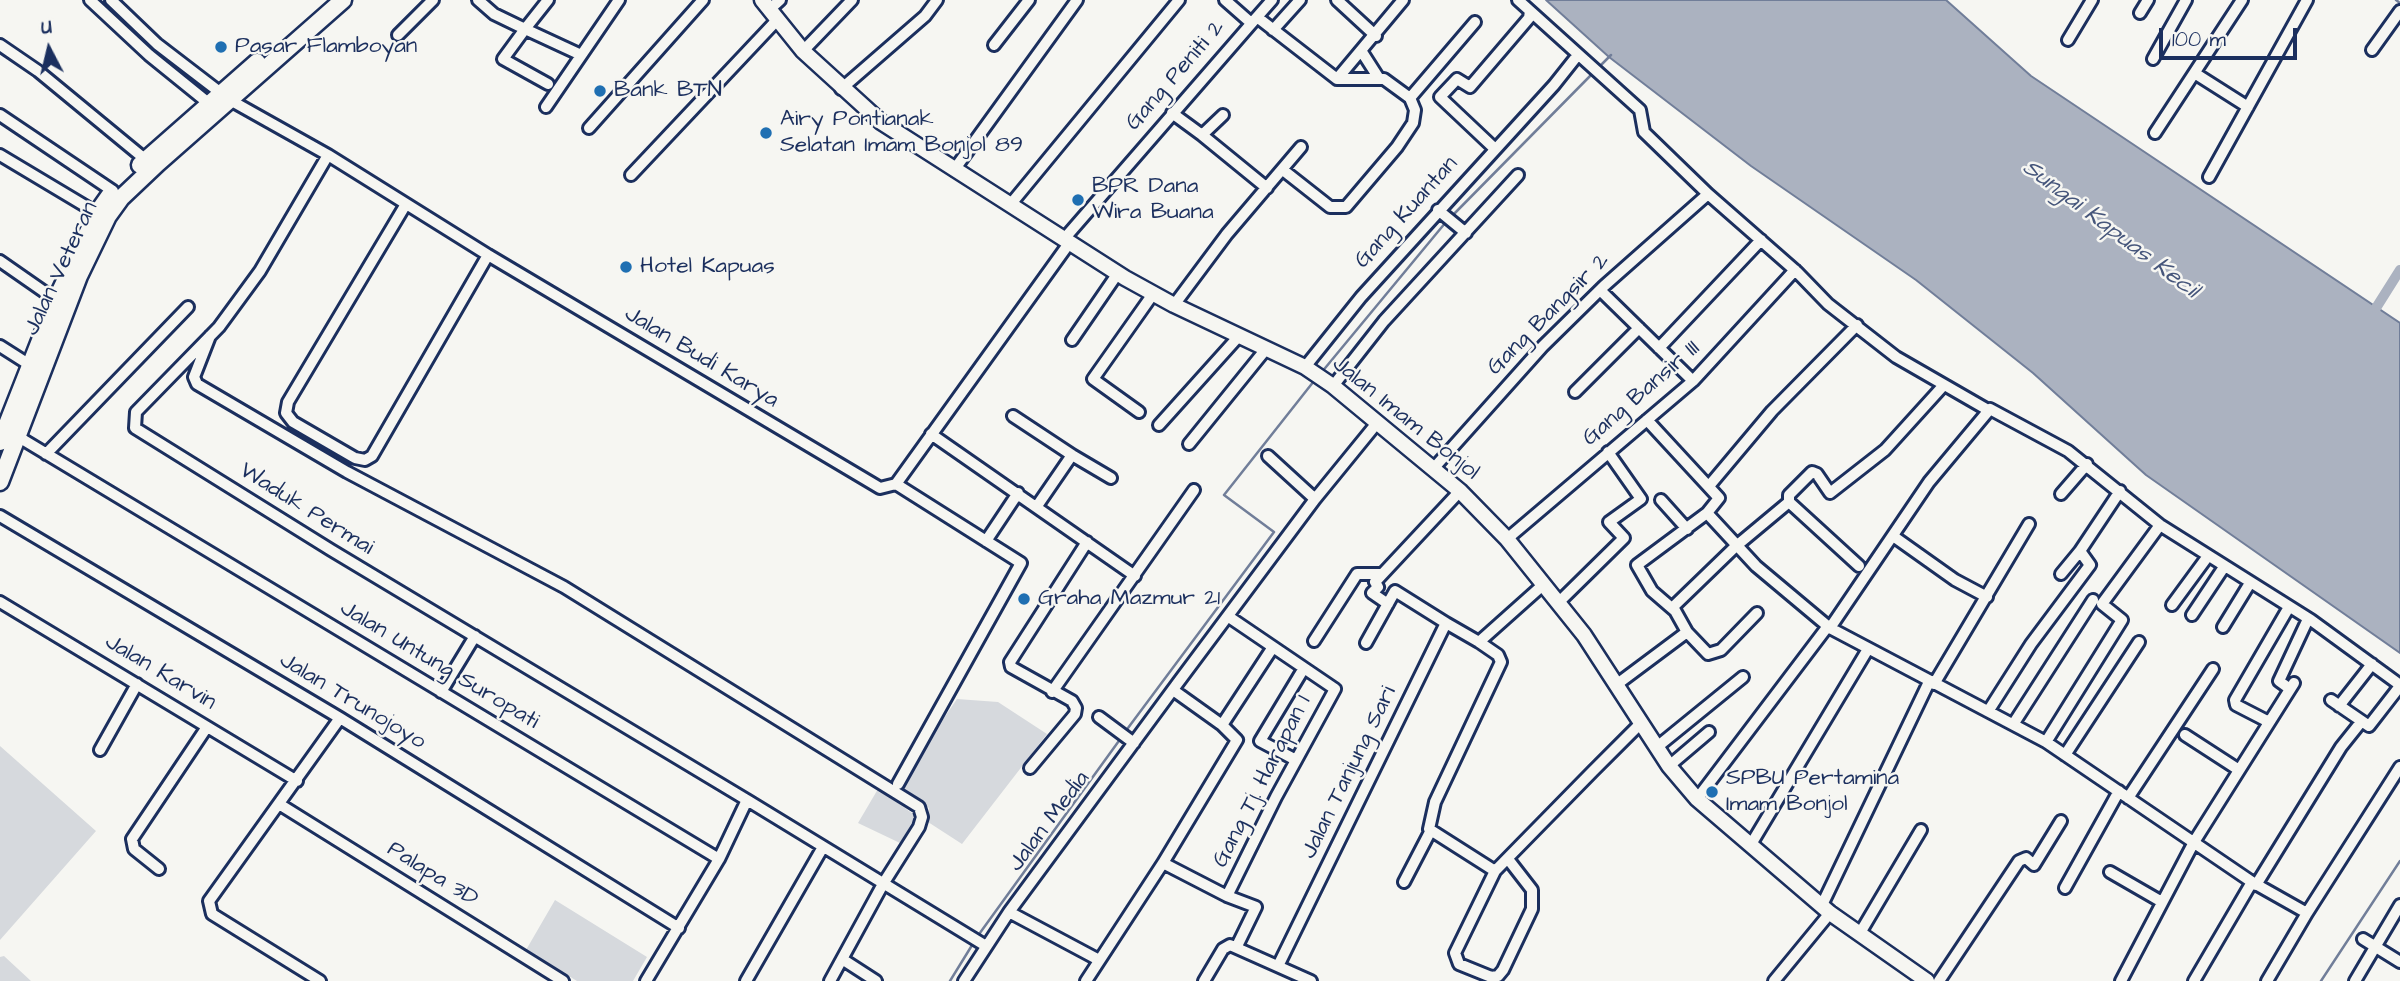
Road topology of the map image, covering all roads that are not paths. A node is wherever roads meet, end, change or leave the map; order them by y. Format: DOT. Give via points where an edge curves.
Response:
graph roads {
  1 [pos="90,0"];
  2 [pos="111,0"];
  3 [pos="327,0"];
  4 [pos="343,0"];
  5 [pos="433,0"];
  6 [pos="478,0"];
  7 [pos="548,0"];
  8 [pos="618,0"];
  9 [pos="703,0"];
  10 [pos="852,0"];
  11 [pos="937,0"];
  12 [pos="1028,0"];
  13 [pos="1077,0"];
  14 [pos="1178,0"];
  15 [pos="1225,0"];
  16 [pos="1272,0"];
  17 [pos="1300,0"];
  18 [pos="1337,0"];
  19 [pos="1403,0"];
  20 [pos="1518,0"];
  21 [pos="2092,0"];
  22 [pos="2148,0"];
  23 [pos="2186,0"];
  24 [pos="2242,0"];
  25 [pos="2307,0"];
  26 [pos="773,7"];
  27 [pos="1530,11"];
  28 [pos="2400,11"];
  29 [pos="2140,13"];
  30 [pos="1253,20"];
  31 [pos="1475,22"];
  32 [pos="525,29"];
  33 [pos="1273,30"];
  34 [pos="398,35"];
  35 [pos="1376,36"];
  36 [pos="2068,40"];
  37 [pos="0,45"];
  38 [pos="993,45"];
  39 [pos="2372,50"];
  40 [pos="803,51"];
  41 [pos="1362,52"];
  42 [pos="579,54"];
  43 [pos="1577,56"];
  44 [pos="2153,59"];
  45 [pos="2196,74"];
  46 [pos="1378,77"];
  47 [pos="1337,79"];
  48 [pos="548,84"];
  49 [pos="841,89"];
  50 [pos="1410,97"];
  51 [pos="219,102"];
  52 [pos="545,107"];
  53 [pos="2249,107"];
  54 [pos="1172,113"];
  55 [pos="1223,114"];
  56 [pos="0,115"];
  57 [pos="589,128"];
  58 [pos="2155,133"];
  59 [pos="1202,135"];
  60 [pos="1301,147"];
  61 [pos="1494,148"];
  62 [pos="0,155"];
  63 [pos="328,155"];
  64 [pos="146,160"];
  65 [pos="954,170"];
  66 [pos="1283,170"];
  67 [pos="631,175"];
  68 [pos="1518,175"];
  69 [pos="2209,177"];
  70 [pos="1267,188"];
  71 [pos="113,191"];
  72 [pos="1705,196"];
  73 [pos="406,204"];
  74 [pos="1010,205"];
  75 [pos="1441,212"];
  76 [pos="97,213"];
  77 [pos="1464,231"];
  78 [pos="1067,240"];
  79 [pos="1761,240"];
  80 [pos="488,255"];
  81 [pos="0,261"];
  82 [pos="1795,270"];
  83 [pos="1118,273"];
  84 [pos="1600,290"];
  85 [pos="1153,294"];
  86 [pos="56,300"];
  87 [pos="1174,305"];
  88 [pos="188,307"];
  89 [pos="1857,325"];
  90 [pos="1639,328"];
  91 [pos="210,336"];
  92 [pos="1240,337"];
  93 [pos="1072,340"];
  94 [pos="0,346"];
  95 [pos="1659,348"];
  96 [pos="1266,349"];
  97 [pos="34,368"];
  98 [pos="1306,368"];
  99 [pos="1693,382"];
  100 [pos="1331,385"];
  101 [pos="1943,386"];
  102 [pos="1575,392"];
  103 [pos="1988,410"];
  104 [pos="1139,412"];
  105 [pos="1013,416"];
  106 [pos="1647,420"];
  107 [pos="1377,422"];
  108 [pos="1159,425"];
  109 [pos="931,434"];
  110 [pos="17,436"];
  111 [pos="0,442"];
  112 [pos="1189,444"];
  113 [pos="1608,453"];
  114 [pos="46,454"];
  115 [pos="1072,455"];
  116 [pos="1268,456"];
  117 [pos="2087,464"];
  118 [pos="1433,469"];
  119 [pos="1111,478"];
  120 [pos="0,482"];
  121 [pos="896,484"];
  122 [pos="1709,486"];
  123 [pos="1194,490"];
  124 [pos="1460,491"];
  125 [pos="2120,491"];
  126 [pos="1018,494"];
  127 [pos="2061,494"];
  128 [pos="1315,499"];
  129 [pos="1661,500"];
  130 [pos="1789,502"];
  131 [pos="1037,506"];
  132 [pos="1707,513"];
  133 [pos="0,516"];
  134 [pos="2029,524"];
  135 [pos="2161,525"];
  136 [pos="1687,529"];
  137 [pos="1893,536"];
  138 [pos="1507,539"];
  139 [pos="986,541"];
  140 [pos="1087,542"];
  141 [pos="1735,547"];
  142 [pos="2080,551"];
  143 [pos="2208,556"];
  144 [pos="1859,566"];
  145 [pos="2224,567"];
  146 [pos="2061,574"];
  147 [pos="1135,576"];
  148 [pos="1378,578"];
  149 [pos="2250,583"];
  150 [pos="1544,584"];
  151 [pos="1987,597"];
  152 [pos="2093,600"];
  153 [pos="1559,601"];
  154 [pos="0,603"];
  155 [pos="1388,604"];
  156 [pos="2172,605"];
  157 [pos="2290,607"];
  158 [pos="1674,610"];
  159 [pos="1757,612"];
  160 [pos="2192,615"];
  161 [pos="1229,617"];
  162 [pos="2308,619"];
  163 [pos="1446,623"];
  164 [pos="1829,627"];
  165 [pos="2223,627"];
  166 [pos="1687,632"];
  167 [pos="475,636"];
  168 [pos="1314,641"];
  169 [pos="1479,642"];
  170 [pos="2138,642"];
  171 [pos="1366,643"];
  172 [pos="1273,647"];
  173 [pos="1868,649"];
  174 [pos="2372,664"];
  175 [pos="1304,668"];
  176 [pos="2213,669"];
  177 [pos="1743,677"];
  178 [pos="1931,683"];
  179 [pos="137,684"];
  180 [pos="1616,685"];
  181 [pos="2400,685"];
  182 [pos="1173,690"];
  183 [pos="441,692"];
  184 [pos="1052,692"];
  185 [pos="1989,710"];
  186 [pos="1099,717"];
  187 [pos="341,719"];
  188 [pos="2269,722"];
  189 [pos="2361,722"];
  190 [pos="1641,723"];
  191 [pos="2014,723"];
  192 [pos="1222,725"];
  193 [pos="207,727"];
  194 [pos="1709,732"];
  195 [pos="2185,735"];
  196 [pos="1133,742"];
  197 [pos="2046,742"];
  198 [pos="1657,747"];
  199 [pos="100,750"];
  200 [pos="2065,755"];
  201 [pos="1296,760"];
  202 [pos="1669,766"];
  203 [pos="2400,767"];
  204 [pos="1030,768"];
  205 [pos="2239,771"];
  206 [pos="297,781"];
  207 [pos="898,784"];
  208 [pos="2124,794"];
  209 [pos="1697,799"];
  210 [pos="747,800"];
  211 [pos="279,804"];
  212 [pos="2061,821"];
  213 [pos="1922,830"];
  214 [pos="1430,832"];
  215 [pos="2194,842"];
  216 [pos="1750,846"];
  217 [pos="823,847"];
  218 [pos="719,859"];
  219 [pos="1508,859"];
  220 [pos="1163,863"];
  221 [pos="159,869"];
  222 [pos="1495,871"];
  223 [pos="2110,872"];
  224 [pos="1404,882"];
  225 [pos="2254,883"];
  226 [pos="883,884"];
  227 [pos="2065,888"];
  228 [pos="1227,896"];
  229 [pos="2162,902"];
  230 [pos="2400,905"];
  231 [pos="1826,909"];
  232 [pos="1009,912"];
  233 [pos="2307,913"];
  234 [pos="679,928"];
  235 [pos="1860,933"];
  236 [pos="2363,939"];
  237 [pos="985,945"];
  238 [pos="1237,946"];
  239 [pos="2376,946"];
  240 [pos="842,959"];
  241 [pos="1099,960"];
  242 [pos="2400,962"];
  243 [pos="1279,964"];
  244 [pos="1088,978"];
  245 [pos="320,981"];
  246 [pos="563,981"];
  247 [pos="646,981"];
  248 [pos="746,981"];
  249 [pos="830,981"];
  250 [pos="876,981"];
  251 [pos="964,981"];
  252 [pos="1101,981"];
  253 [pos="1204,981"];
  254 [pos="1311,981"];
  255 [pos="1774,981"];
  256 [pos="1927,981"];
  257 [pos="1939,981"];
  258 [pos="2120,981"];
  259 [pos="2194,981"];
  260 [pos="2267,981"];
  261 [pos="2355,981"];
  1 -- 51 [label="street"];
  2 -- 51 [label="street"];
  3 -- 51 [label="highway"];
  4 -- 51 [label="highway"];
  5 -- 34 [label="street"];
  6 -- 32 [label="street" via="494,14"];
  7 -- 32 [label="street"];
  8 -- 42 [label="street"];
  9 -- 57 [label="street"];
  10 -- 40 [label="street"];
  11 -- 49 [label="street" via="925,16"];
  12 -- 38 [label="street"];
  13 -- 65 [label="street"];
  14 -- 74 [label="street"];
  15 -- 30 [label="street"];
  16 -- 30 [label="street"];
  17 -- 33 [label="street"];
  18 -- 35 [label="street"];
  19 -- 35 [label="street"];
  20 -- 27 [label="street"];
  21 -- 36 [label="street"];
  22 -- 29 [label="street"];
  23 -- 44 [label="street"];
  24 -- 45 [label="street"];
  25 -- 53 [label="street"];
  26 -- 40 [label="main road, Jalan Imam Bonjol"];
  26 -- 67 [label="street"];
  27 -- 43 [label="street"];
  27 -- 61 [label="street" via="1529,18 1470,87 1457,79 1440,97"];
  28 -- 39 [label="street"];
  30 -- 33 [label="street, Gang Peniti 2"];
  30 -- 54 [label="street, Gang Peniti 2"];
  31 -- 50 [label="street"];
  32 -- 42 [label="street"];
  32 -- 48 [label="street" via="503,59"];
  33 -- 47 [label="street, Gang Peniti 2"];
  35 -- 41 [label="street"];
  37 -- 64 [label="street"];
  40 -- 49 [label="main road, Jalan Imam Bonjol"];
  41 -- 46 [label="street"];
  41 -- 47 [label="street"];
  42 -- 52 [label="street"];
  43 -- 61 [label="street, Gang Kuantan"];
  43 -- 72 [label="street" via="1640,110 1644,132"];
  45 -- 53 [label="street"];
  45 -- 58 [label="street"];
  46 -- 47 [label="street"];
  46 -- 50 [label="street"];
  49 -- 65 [label="main road, Jalan Imam Bonjol" via="881,122"];
  50 -- 66 [label="street" via="1413,123 1384,165 1346,207 1330,207"];
  51 -- 63 [label="street, Jalan Budi Karya"];
  51 -- 64 [label="highway, Jalan Veteran"];
  51 -- 97 [label="highway, Jalan Veteran" via="108,216"];
  53 -- 69 [label="street"];
  54 -- 59 [label="street"];
  54 -- 78 [label="street, Gang Peniti 2"];
  55 -- 59 [label="street"];
  56 -- 71 [label="street"];
  59 -- 70 [label="street"];
  60 -- 66 [label="street"];
  61 -- 75 [label="street, Gang Kuantan"];
  62 -- 76 [label="street"];
  63 -- 73 [label="street, Jalan Budi Karya"];
  63 -- 91 [label="street, Waduk Permai" via="260,271"];
  64 -- 71 [label="highway, Jalan Veteran"];
  65 -- 74 [label="main road, Jalan Imam Bonjol"];
  66 -- 70 [label="street"];
  68 -- 77 [label="street"];
  70 -- 87 [label="street"];
  71 -- 76 [label="highway, Jalan Veteran"];
  72 -- 79 [label="street"];
  72 -- 84 [label="street, Gang Bangsir 2"];
  73 -- 80 [label="street, Jalan Budi Karya"];
  73 -- 80 [label="street" via="288,402 286,413 293,422 355,458 372,456"];
  74 -- 78 [label="main road, Jalan Imam Bonjol"];
  75 -- 77 [label="street"];
  75 -- 98 [label="street, Gang Kuantan" via="1361,297"];
  76 -- 86 [label="highway, Jalan Veteran"];
  77 -- 100 [label="street"];
  78 -- 83 [label="main road, Jalan Imam Bonjol"];
  78 -- 109 [label="street"];
  79 -- 82 [label="street"];
  79 -- 95 [label="street"];
  80 -- 121 [label="street, Jalan Budi Karya" via="871,485 885,489"];
  81 -- 86 [label="street"];
  82 -- 89 [label="street" via="1828,304"];
  82 -- 99 [label="street, Gang Bansir III"];
  83 -- 85 [label="main road, Jalan Imam Bonjol"];
  83 -- 93 [label="street"];
  84 -- 90 [label="street"];
  84 -- 118 [label="street, Gang Bangsir 2"];
  85 -- 87 [label="main road, Jalan Imam Bonjol"];
  85 -- 104 [label="street" via="1093,379"];
  86 -- 97 [label="highway, Jalan Veteran"];
  87 -- 92 [label="main road, Jalan Imam Bonjol"];
  88 -- 114 [label="street"];
  89 -- 101 [label="street" via="1896,358"];
  89 -- 122 [label="street" via="1772,411"];
  90 -- 95 [label="street"];
  90 -- 102 [label="street"];
  91 -- 167 [label="street, Waduk Permai" via="136,412 135,428"];
  91 -- 226 [label="street" via="194,377 197,384 347,472 564,587 916,806 920,823"];
  92 -- 96 [label="main road, Jalan Imam Bonjol"];
  92 -- 108 [label="street"];
  94 -- 97 [label="street"];
  95 -- 99 [label="street"];
  96 -- 98 [label="main road, Jalan Imam Bonjol"];
  96 -- 112 [label="street"];
  97 -- 110 [label="highway, Jalan Veteran"];
  97 -- 111 [label="highway, Jalan Veteran"];
  98 -- 100 [label="main road, Jalan Imam Bonjol"];
  99 -- 106 [label="street, Gang Bansir III"];
  100 -- 107 [label="main road, Jalan Imam Bonjol"];
  101 -- 103 [label="street"];
  101 -- 130 [label="street" via="1885,450 1830,493 1812,472 1788,495"];
  103 -- 117 [label="street" via="2027,426"];
  103 -- 137 [label="street" via="1929,482"];
  105 -- 115 [label="street"];
  106 -- 113 [label="street, Gang Bansir III"];
  106 -- 122 [label="street"];
  107 -- 118 [label="main road, Jalan Imam Bonjol"];
  107 -- 128 [label="street, Jalan Media"];
  109 -- 121 [label="street"];
  109 -- 126 [label="street"];
  110 -- 114 [label="street, Jalan Untung Suropati"];
  110 -- 120 [label="highway, Jalan Veteran"];
  113 -- 138 [label="street, Gang Bansir III"];
  113 -- 153 [label="street" via="1640,499 1608,522 1624,538"];
  114 -- 183 [label="street, Jalan Untung Suropati"];
  115 -- 119 [label="street"];
  115 -- 131 [label="street"];
  116 -- 128 [label="street"];
  117 -- 125 [label="street"];
  117 -- 127 [label="street"];
  118 -- 124 [label="main road, Jalan Imam Bonjol"];
  121 -- 139 [label="street"];
  122 -- 132 [label="street" via="1719,500"];
  123 -- 147 [label="street"];
  124 -- 138 [label="main road, Jalan Imam Bonjol"];
  124 -- 148 [label="street"];
  125 -- 135 [label="street"];
  125 -- 142 [label="street"];
  126 -- 131 [label="street"];
  126 -- 139 [label="street"];
  128 -- 161 [label="street, Jalan Media"];
  129 -- 136 [label="street"];
  130 -- 141 [label="street"];
  130 -- 144 [label="street"];
  131 -- 140 [label="street"];
  132 -- 136 [label="street"];
  132 -- 141 [label="street"];
  133 -- 187 [label="street, Jalan Trunojoyo"];
  134 -- 151 [label="street"];
  135 -- 143 [label="street"];
  135 -- 197 [label="street" via="2102,604 2122,620"];
  136 -- 158 [label="street" via="1637,565 1653,591"];
  137 -- 151 [label="street"];
  137 -- 164 [label="street"];
  138 -- 150 [label="main road, Jalan Imam Bonjol"];
  139 -- 207 [label="street" via="1021,564"];
  140 -- 147 [label="street"];
  140 -- 184 [label="street" via="1010,662"];
  141 -- 158 [label="street"];
  141 -- 164 [label="street"];
  142 -- 146 [label="street"];
  142 -- 185 [label="street" via="2090,565"];
  143 -- 145 [label="street"];
  143 -- 156 [label="street"];
  145 -- 149 [label="street"];
  145 -- 160 [label="street"];
  147 -- 184 [label="street"];
  148 -- 155 [label="street" via="1372,593"];
  148 -- 168 [label="street" via="1357,574"];
  149 -- 157 [label="street"];
  149 -- 165 [label="street"];
  150 -- 153 [label="main road, Jalan Imam Bonjol"];
  150 -- 169 [label="street"];
  151 -- 178 [label="street"];
  152 -- 191 [label="street"];
  153 -- 180 [label="main road, Jalan Imam Bonjol"];
  154 -- 179 [label="street, Jalan Karvin"];
  155 -- 163 [label="street" via="1395,591"];
  155 -- 171 [label="street"];
  157 -- 162 [label="street"];
  157 -- 188 [label="street" via="2235,700 2236,705"];
  158 -- 166 [label="street"];
  159 -- 166 [label="street" via="1713,654 1705,652"];
  161 -- 172 [label="street, Gang Tj. Harapan 1"];
  161 -- 182 [label="street, Jalan Media"];
  162 -- 174 [label="street"];
  162 -- 188 [label="street" via="2279,681 2292,686"];
  163 -- 169 [label="street"];
  163 -- 243 [label="street, Jalan Tanjung Sari"];
  164 -- 173 [label="street"];
  164 -- 209 [label="street"];
  166 -- 180 [label="street"];
  167 -- 183 [label="street"];
  167 -- 210 [label="street, Waduk Permai"];
  169 -- 214 [label="street" via="1501,662 1435,802"];
  170 -- 200 [label="street"];
  172 -- 175 [label="street, Gang Tj. Harapan 1"];
  172 -- 192 [label="street"];
  173 -- 178 [label="street"];
  173 -- 216 [label="street"];
  174 -- 181 [label="street"];
  174 -- 189 [label="street" via="2335,703"];
  175 -- 201 [label="street, Gang Tj. Harapan 1" via="1335,690"];
  175 -- 201 [label="street" via="1260,741"];
  176 -- 208 [label="street"];
  177 -- 198 [label="street"];
  178 -- 185 [label="street"];
  178 -- 231 [label="street"];
  179 -- 193 [label="street, Jalan Karvin"];
  179 -- 199 [label="street"];
  180 -- 190 [label="main road, Jalan Imam Bonjol"];
  181 -- 189 [label="street" via="2372,724"];
  182 -- 192 [label="street"];
  182 -- 196 [label="street, Jalan Media"];
  183 -- 218 [label="street, Jalan Untung Suropati"];
  184 -- 204 [label="street" via="1072,701 1076,712"];
  185 -- 191 [label="street"];
  186 -- 196 [label="street"];
  187 -- 206 [label="street"];
  187 -- 234 [label="street, Jalan Trunojoyo"];
  188 -- 205 [label="street"];
  189 -- 225 [label="street" via="2340,747"];
  190 -- 198 [label="main road, Jalan Imam Bonjol"];
  190 -- 219 [label="street"];
  191 -- 197 [label="street"];
  192 -- 220 [label="street" via="1237,740"];
  193 -- 206 [label="street, Jalan Karvin"];
  193 -- 221 [label="street" via="132,839 134,849"];
  194 -- 202 [label="street"];
  195 -- 205 [label="street"];
  196 -- 232 [label="street, Jalan Media"];
  197 -- 200 [label="street"];
  198 -- 202 [label="main road, Jalan Imam Bonjol"];
  200 -- 208 [label="street"];
  201 -- 228 [label="street, Gang Tj. Harapan 1"];
  202 -- 209 [label="main road, Jalan Imam Bonjol"];
  203 -- 233 [label="street"];
  205 -- 215 [label="street"];
  206 -- 211 [label="street"];
  208 -- 215 [label="street"];
  208 -- 227 [label="street"];
  209 -- 216 [label="main road, Jalan Imam Bonjol"];
  210 -- 217 [label="street, Waduk Permai"];
  210 -- 218 [label="street"];
  211 -- 245 [label="street" via="209,901 212,914"];
  211 -- 246 [label="street, Palapa 3D"];
  212 -- 257 [label="street" via="2034,865 2026,858 2019,861"];
  213 -- 235 [label="street"];
  214 -- 222 [label="street"];
  214 -- 224 [label="street"];
  215 -- 225 [label="street"];
  215 -- 229 [label="street"];
  216 -- 231 [label="main road, Jalan Imam Bonjol"];
  217 -- 226 [label="street, Waduk Permai"];
  217 -- 248 [label="street"];
  218 -- 234 [label="street"];
  219 -- 222 [label="street"];
  219 -- 222 [label="street" via="1532,890 1532,909 1503,970 1494,978 1459,964 1455,953"];
  220 -- 228 [label="street"];
  220 -- 241 [label="street"];
  223 -- 229 [label="street"];
  225 -- 233 [label="street"];
  225 -- 259 [label="street"];
  226 -- 237 [label="street, Waduk Permai"];
  226 -- 240 [label="street"];
  228 -- 238 [label="street" via="1256,906"];
  229 -- 258 [label="street"];
  230 -- 239 [label="street"];
  231 -- 235 [label="main road, Jalan Imam Bonjol"];
  231 -- 255 [label="street"];
  232 -- 237 [label="street, Jalan Media"];
  232 -- 241 [label="street"];
  233 -- 260 [label="street"];
  234 -- 247 [label="street"];
  235 -- 256 [label="main road, Jalan Imam Bonjol"];
  236 -- 239 [label="street"];
  237 -- 251 [label="street, Jalan Media"];
  238 -- 243 [label="street"];
  238 -- 253 [label="street" via="1223,949"];
  239 -- 242 [label="street"];
  239 -- 261 [label="street"];
  240 -- 249 [label="street"];
  240 -- 250 [label="street"];
  241 -- 244 [label="street"];
  243 -- 254 [label="street"];
  244 -- 252 [label="street"];
}
